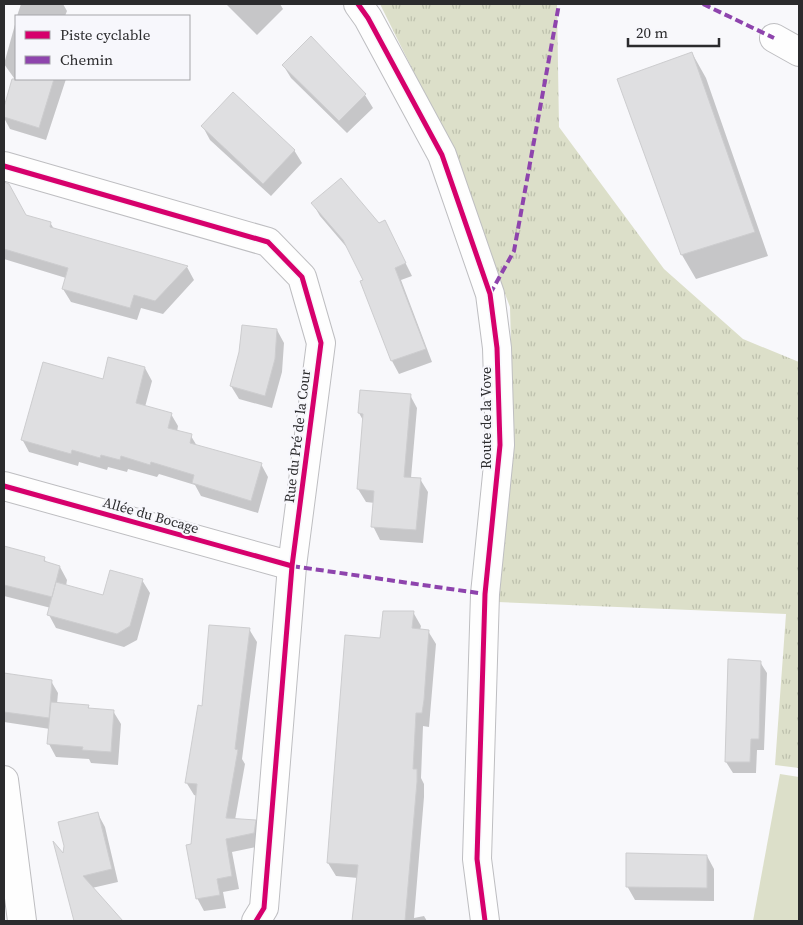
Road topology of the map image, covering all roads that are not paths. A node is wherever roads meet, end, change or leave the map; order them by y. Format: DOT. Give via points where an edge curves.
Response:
graph roads {
  1 [pos="358,4"];
  2 [pos="774,38"];
  3 [pos="799,52"];
  4 [pos="4,166"];
  5 [pos="4,486"];
  6 [pos="292,566"];
  7 [pos="4,780"];
  8 [pos="22,921"];
  9 [pos="256,921"];
  10 [pos="485,921"];
  1 -- 10 [label="street, Route de la Vove" via="442,155 490,294 497,348 500,445 485,594 477,859"];
  2 -- 3 [label="street"];
  4 -- 6 [label="street, Rue du Pré de la Cour" via="268,242 302,277 321,343"];
  5 -- 6 [label="street, Allée du Bocage"];
  6 -- 9 [label="street, Rue du Pré de la Cour" via="264,908"];
  7 -- 8 [label="street"];
}
